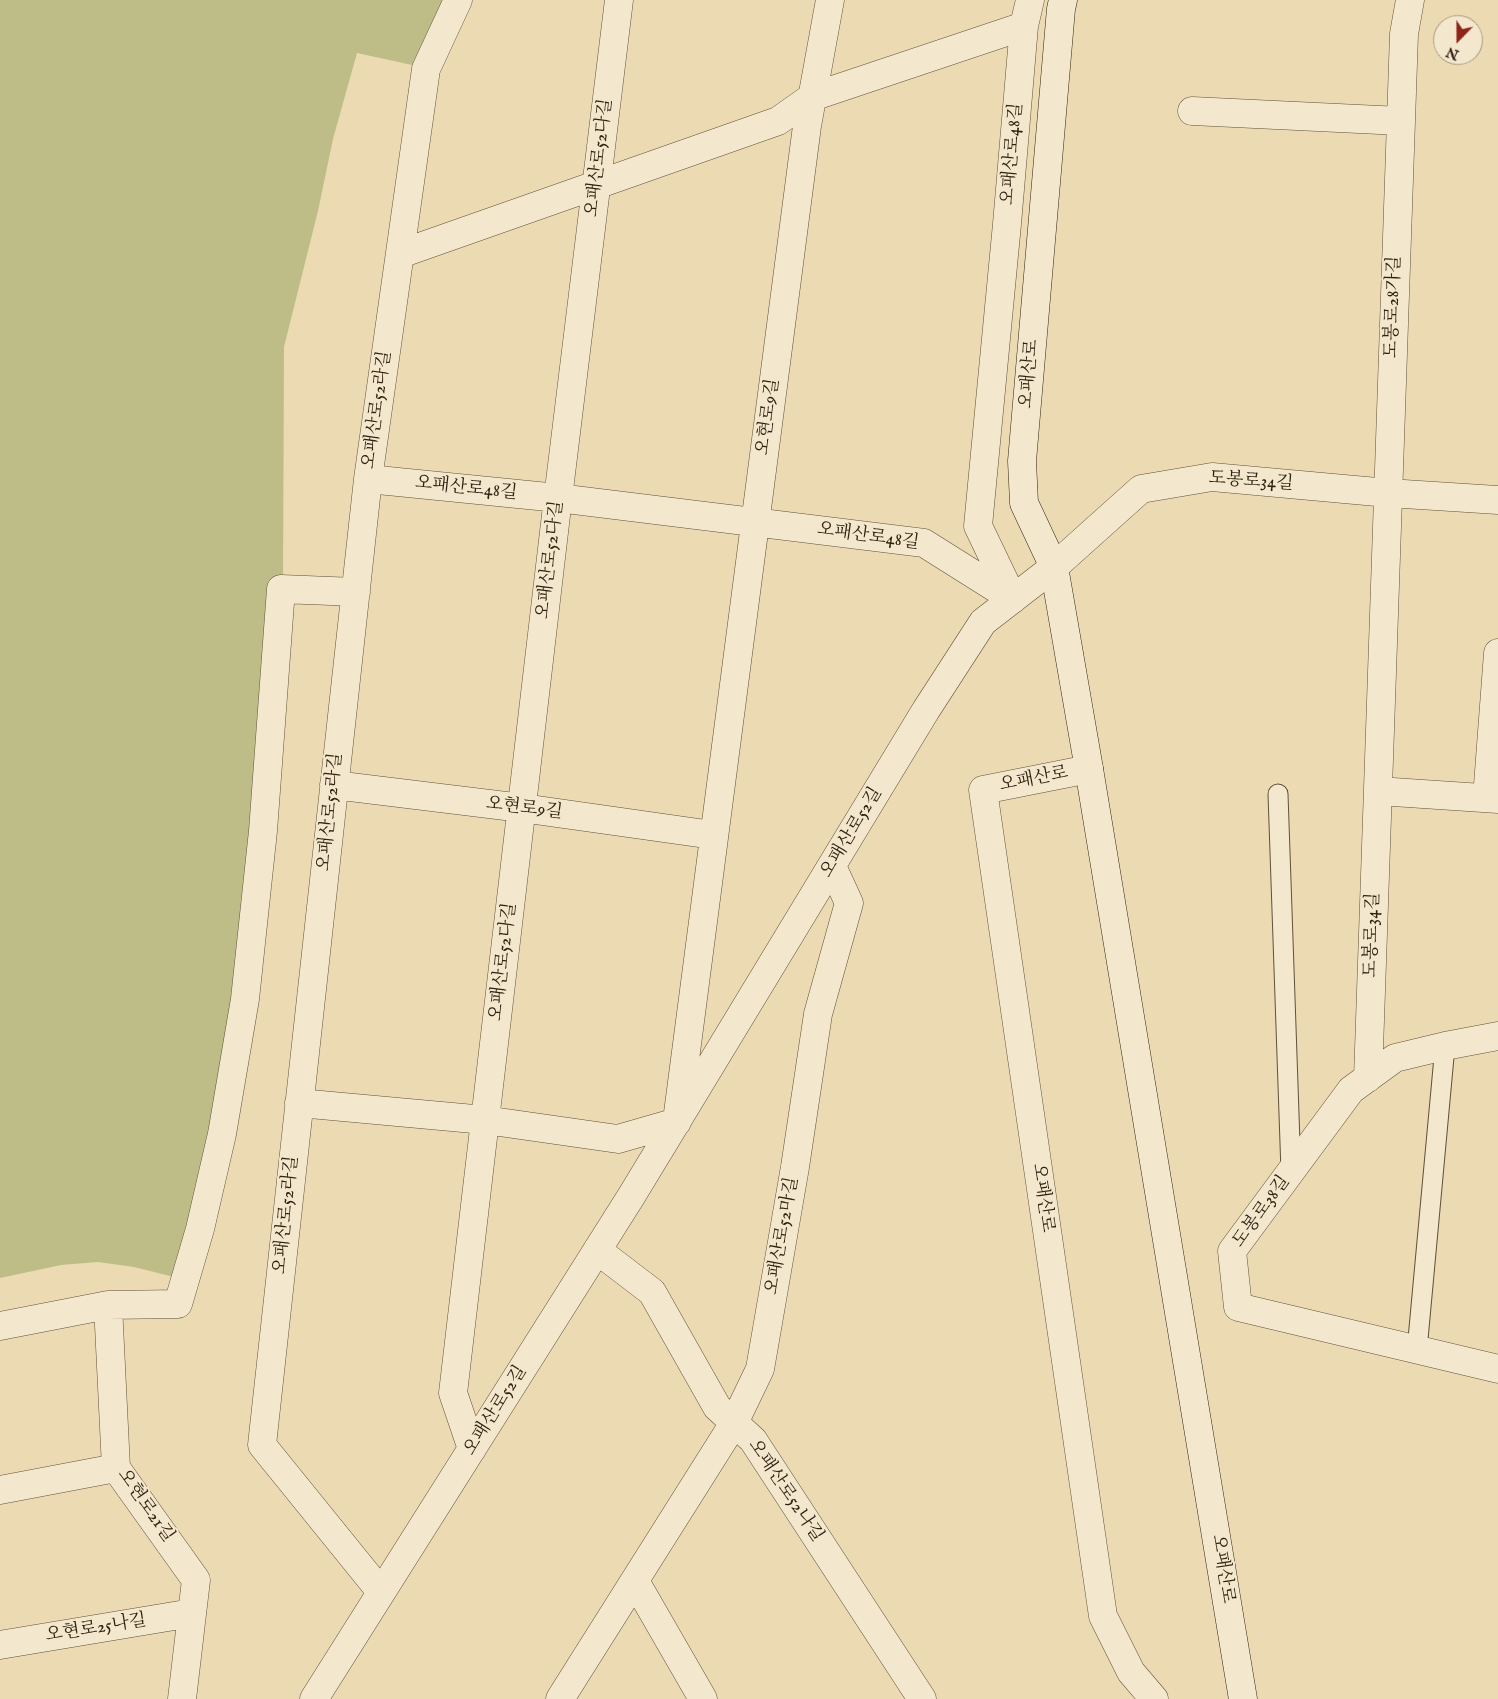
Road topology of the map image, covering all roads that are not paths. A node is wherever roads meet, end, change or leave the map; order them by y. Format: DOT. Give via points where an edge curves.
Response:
graph roads {
  1 [pos="458,0"];
  2 [pos="619,0"];
  3 [pos="830,0"];
  4 [pos="1030,0"];
  5 [pos="1063,0"];
  6 [pos="1410,0"];
  7 [pos="1024,26"];
  8 [pos="812,96"];
  9 [pos="1192,111"];
  10 [pos="1400,121"];
  11 [pos="597,185"];
  12 [pos="400,254"];
  13 [pos="368,479"];
  14 [pos="1388,493"];
  15 [pos="558,498"];
  16 [pos="1498,500"];
  17 [pos="755,523"];
  18 [pos="1054,567"];
  19 [pos="356,592"];
  20 [pos="1013,598"];
  21 [pos="1498,653"];
  22 [pos="1089,769"];
  23 [pos="334,785"];
  24 [pos="1378,791"];
  25 [pos="1278,794"];
  26 [pos="1492,798"];
  27 [pos="522,808"];
  28 [pos="713,835"];
  29 [pos="832,866"];
  30 [pos="1498,1036"];
  31 [pos="1444,1046"];
  32 [pos="1368,1078"];
  33 [pos="299,1103"];
  34 [pos="485,1120"];
  35 [pos="677,1122"];
  36 [pos="1291,1172"];
  37 [pos="597,1250"];
  38 [pos="108,1305"];
  39 [pos="0,1326"];
  40 [pos="1417,1350"];
  41 [pos="1498,1369"];
  42 [pos="734,1423"];
  43 [pos="472,1449"];
  44 [pos="116,1468"];
  45 [pos="0,1490"];
  46 [pos="635,1581"];
  47 [pos="381,1592"];
  48 [pos="192,1613"];
  49 [pos="0,1645"];
  50 [pos="1237,1695"];
  51 [pos="182,1699"];
  52 [pos="314,1699"];
  53 [pos="560,1699"];
  54 [pos="703,1699"];
  55 [pos="922,1699"];
  56 [pos="1154,1699"];
  1 -- 12 [label="street, 오패산로52라길" via="426,69"];
  2 -- 11 [label="street, 오패산로52다길"];
  3 -- 8 [label="street, 오현로9길"];
  4 -- 7 [label="street, 오패산로48길"];
  5 -- 18 [label="street, 오패산로" via="1022,461 1024,502"];
  6 -- 10 [label="street, 도봉로28가길" via="1404,34"];
  7 -- 8 [label="street"];
  7 -- 20 [label="street, 오패산로48길" via="978,526"];
  8 -- 11 [label="street" via="778,121"];
  8 -- 17 [label="street, 오현로9길"];
  9 -- 10 [label="street"];
  10 -- 14 [label="street, 도봉로28가길"];
  11 -- 12 [label="street"];
  11 -- 15 [label="street, 오패산로52다길"];
  12 -- 13 [label="street, 오패산로52라길"];
  13 -- 15 [label="street, 오패산로48길"];
  13 -- 19 [label="street, 오패산로52라길"];
  14 -- 16 [label="street, 도봉로34길"];
  14 -- 18 [label="street, 도봉로34길" via="1212,477 1141,488"];
  14 -- 24 [label="street, 도봉로34길"];
  15 -- 17 [label="street, 오패산로48길"];
  15 -- 27 [label="street, 오패산로52다길"];
  17 -- 20 [label="street, 오패산로48길" via="924,543"];
  17 -- 28 [label="street, 오현로9길"];
  18 -- 20 [label="street, 오패산로52길"];
  18 -- 22 [label="street, 오패산로"];
  19 -- 23 [label="street, 오패산로52라길"];
  19 -- 38 [label="street" via="280,589 263,831 245,999 222,1134 200,1229 178,1304"];
  20 -- 29 [label="street, 오패산로52길" via="983,622"];
  21 -- 26 [label="street"];
  22 -- 50 [label="street, 오패산로"];
  22 -- 56 [label="street, 오패산로" via="983,790 1103,1616 1131,1672"];
  23 -- 27 [label="street, 오현로9길"];
  23 -- 33 [label="street, 오패산로52라길"];
  24 -- 26 [label="street"];
  24 -- 32 [label="street, 도봉로34길"];
  25 -- 36 [label="lane"];
  27 -- 28 [label="street, 오현로9길"];
  27 -- 34 [label="street, 오패산로52다길"];
  28 -- 35 [label="street, 오현로9길"];
  29 -- 35 [label="street, 오패산로52길"];
  29 -- 42 [label="street, 오패산로52마길" via="849,903 818,1014 760,1369"];
  30 -- 31 [label="street, 도봉로38길"];
  31 -- 32 [label="street, 도봉로38길" via="1395,1058"];
  31 -- 40 [label="lane"];
  32 -- 36 [label="street, 도봉로38길" via="1351,1090"];
  33 -- 34 [label="street"];
  33 -- 47 [label="street, 오패산로52라길" via="262,1445"];
  34 -- 35 [label="street" via="618,1139"];
  34 -- 43 [label="street, 오패산로52다길" via="453,1393"];
  35 -- 37 [label="street, 오패산로52길"];
  36 -- 40 [label="street, 도봉로38길" via="1232,1251 1238,1307"];
  37 -- 42 [label="street, 오패산로52나길" via="652,1292 717,1407"];
  37 -- 43 [label="street, 오패산로52길"];
  38 -- 39 [label="street"];
  38 -- 44 [label="street, 오현로21길"];
  40 -- 41 [label="street, 도봉로38길"];
  42 -- 46 [label="street, 오패산로52마길"];
  42 -- 55 [label="street, 오패산로52나길" via="753,1440"];
  43 -- 47 [label="street, 오패산로52길"];
  44 -- 45 [label="street"];
  44 -- 48 [label="street, 오현로21길" via="196,1580"];
  46 -- 53 [label="street, 오패산로52마길"];
  46 -- 54 [label="street"];
  47 -- 52 [label="street, 오패산로52길"];
  48 -- 49 [label="street, 오현로25나길"];
  48 -- 51 [label="street, 오현로21길"];
}
